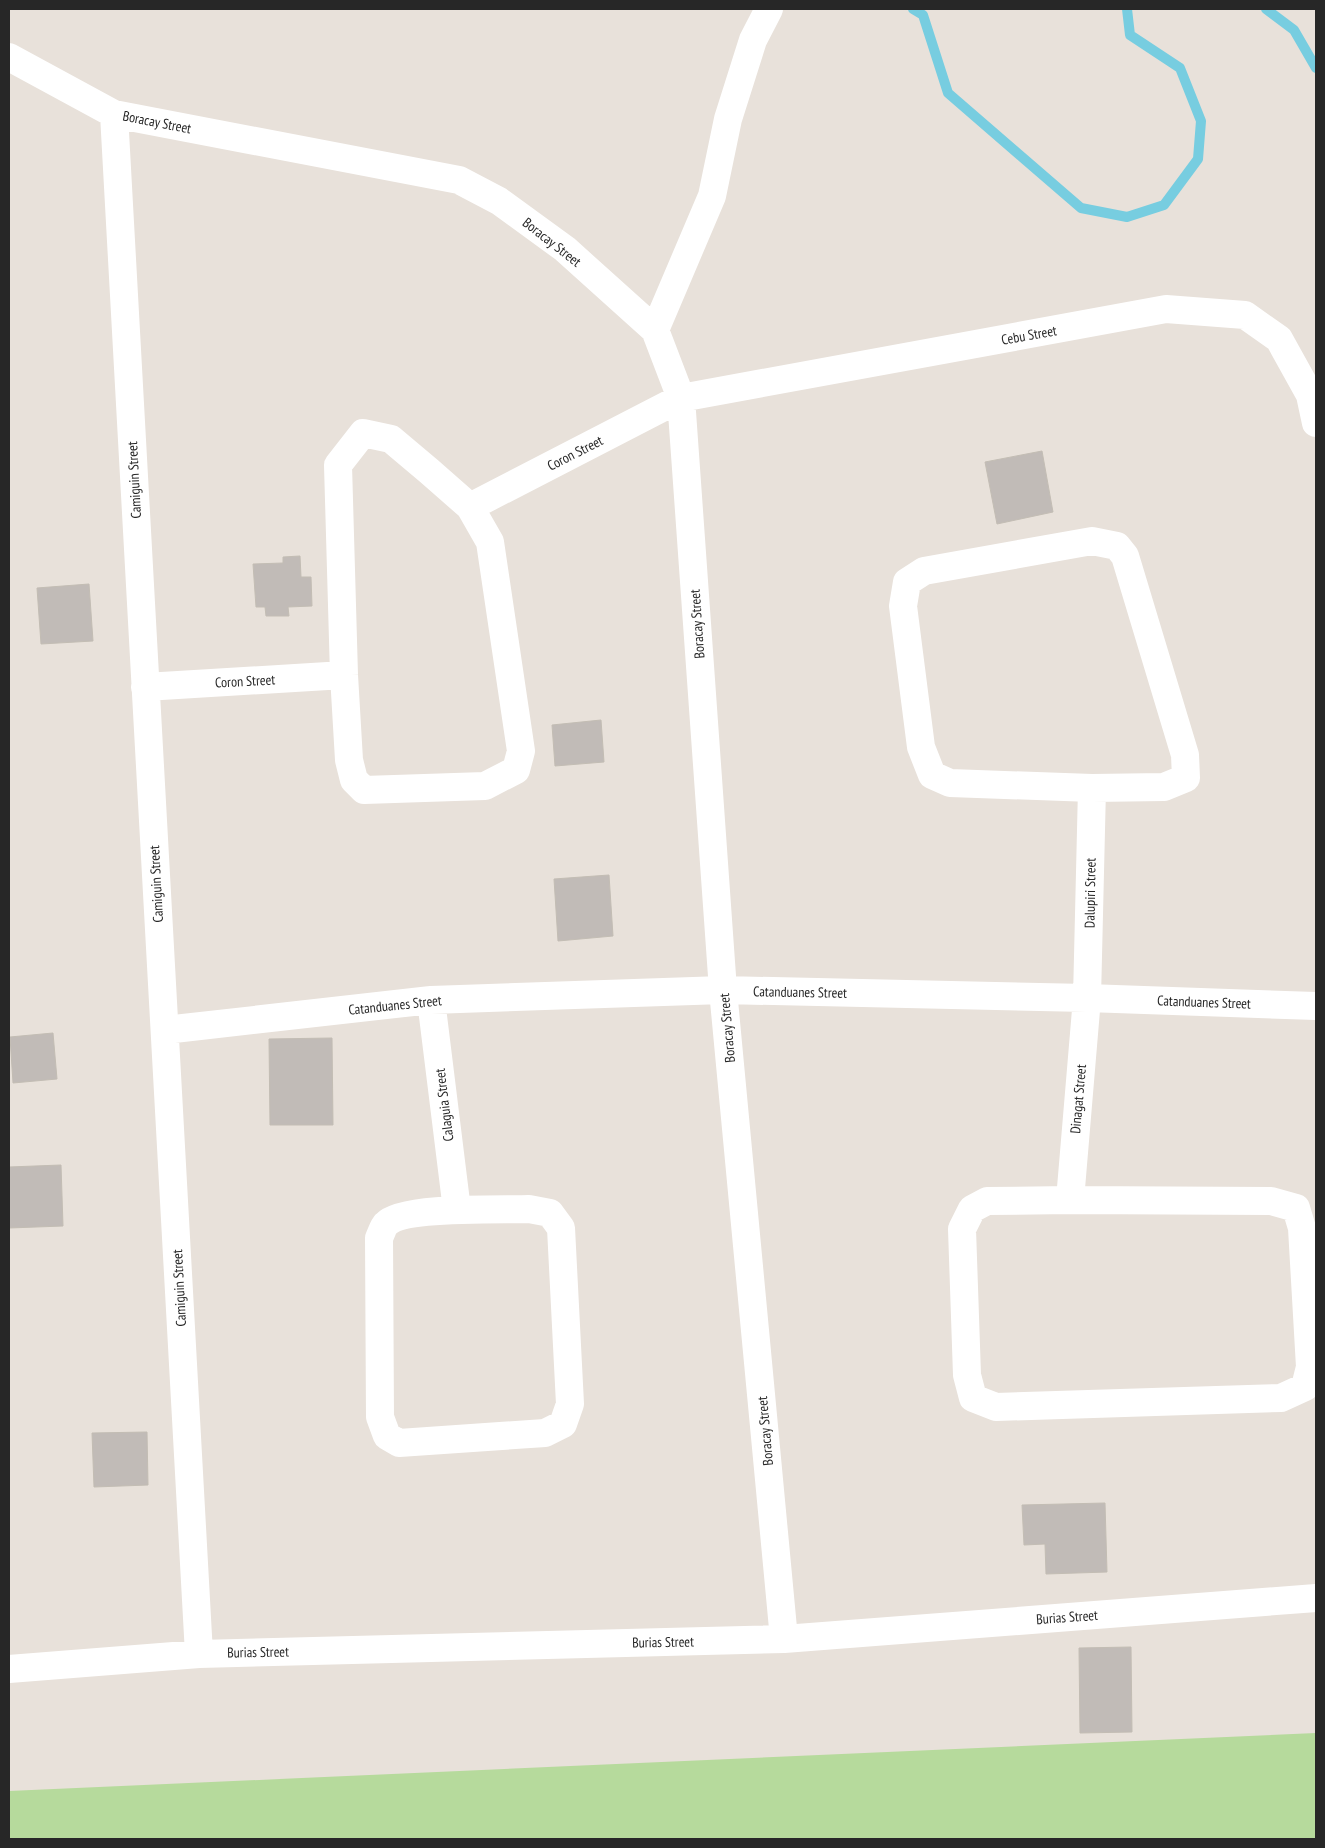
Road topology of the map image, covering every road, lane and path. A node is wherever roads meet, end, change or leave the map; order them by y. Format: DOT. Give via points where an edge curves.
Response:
graph roads {
  1 [pos="769,9"];
  2 [pos="9,57"];
  3 [pos="114,114"];
  4 [pos="655,330"];
  5 [pos="681,398"];
  6 [pos="1316,423"];
  7 [pos="470,507"];
  8 [pos="344,676"];
  9 [pos="145,687"];
  10 [pos="1092,788"];
  11 [pos="723,990"];
  12 [pos="1087,998"];
  13 [pos="431,1000"];
  14 [pos="1316,1006"];
  15 [pos="164,1030"];
  16 [pos="1070,1200"];
  17 [pos="457,1210"];
  18 [pos="1316,1598"];
  19 [pos="784,1639"];
  20 [pos="199,1654"];
  21 [pos="9,1669"];
  1 -- 4 [label="street" via="753,40 728,119 712,196"];
  2 -- 3 [label="street, Boracay Street"];
  3 -- 4 [label="street, Boracay Street" via="459,180 498,201 565,249"];
  3 -- 9 [label="street, Camiguin Street"];
  4 -- 5 [label="street, Boracay Street"];
  5 -- 6 [label="street, Cebu Street" via="1166,309 1245,315 1279,339 1310,395"];
  5 -- 7 [label="street, Coron Street"];
  5 -- 11 [label="street, Boracay Street"];
  7 -- 8 [label="street" via="391,439 363,432 338,465"];
  7 -- 8 [label="street" via="490,542 521,751 516,770 484,786 364,790 354,780 349,760"];
  8 -- 9 [label="street, Coron Street"];
  9 -- 15 [label="street, Camiguin Street"];
  10 -- 10 [label="street" via="950,783 932,775 921,747 903,606 907,582 924,571 1092,541 1117,546 1125,556 1185,755 1186,778 1164,787"];
  10 -- 12 [label="street, Dalupiri Street"];
  11 -- 12 [label="street, Catanduanes Street"];
  11 -- 13 [label="street, Catanduanes Street"];
  11 -- 19 [label="street, Boracay Street"];
  12 -- 14 [label="street, Catanduanes Street"];
  12 -- 16 [label="street, Dinagat Street"];
  13 -- 15 [label="street, Catanduanes Street"];
  13 -- 17 [label="street, Calaguia Street"];
  15 -- 20 [label="street, Camiguin Street"];
  16 -- 16 [label="street" via="987,1202 972,1209 962,1229 967,1375 973,1398 996,1407 1242,1400 1281,1398 1305,1387 1310,1368 1302,1228 1296,1208 1270,1201"];
  17 -- 17 [label="street" via="400,1216 386,1224 379,1238 380,1416 387,1436 399,1443 545,1433 563,1424 570,1404 561,1228 550,1213"];
  18 -- 19 [label="street, Burias Street"];
  19 -- 20 [label="street, Burias Street"];
  20 -- 21 [label="street, Burias Street"];
}
